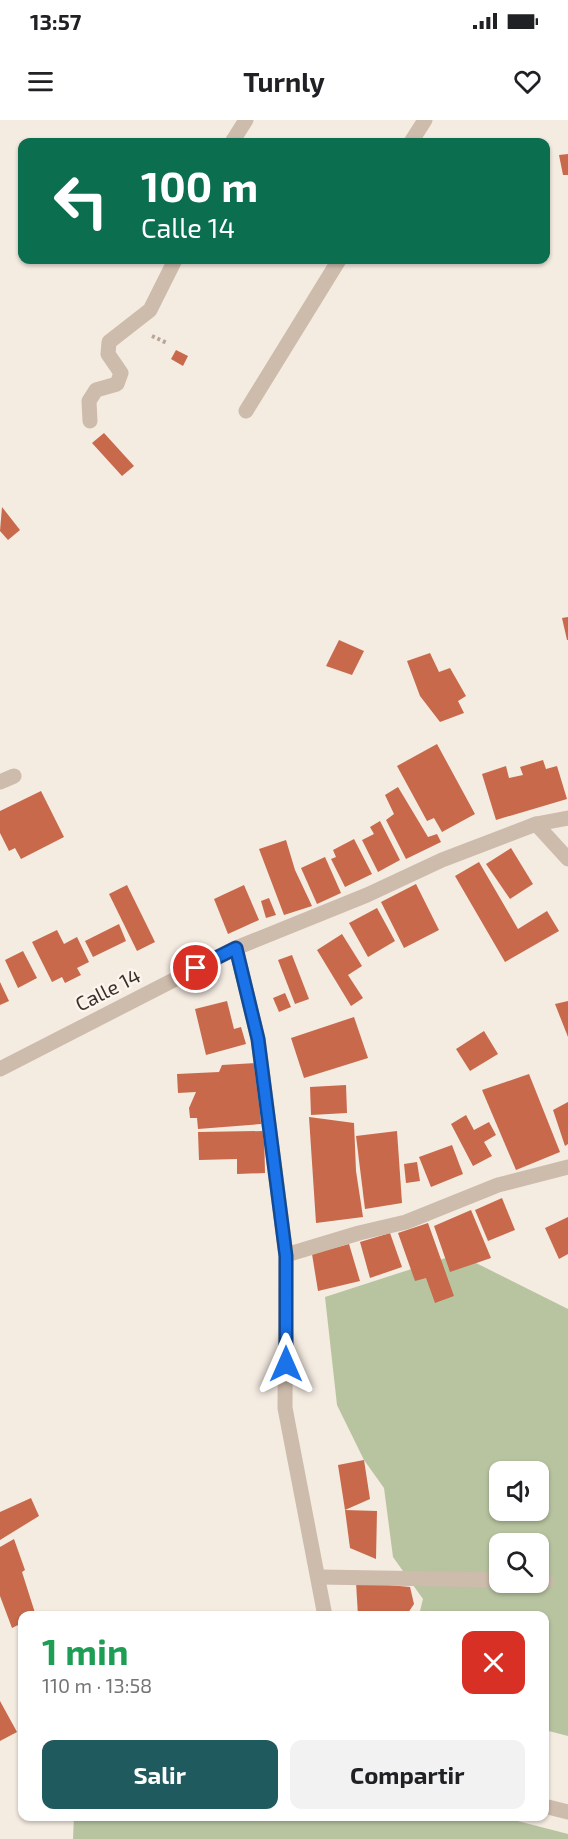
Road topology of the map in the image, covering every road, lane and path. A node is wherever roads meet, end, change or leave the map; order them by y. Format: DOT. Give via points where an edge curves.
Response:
graph roads {
  1 [pos="246,120"];
  2 [pos="425,120"];
  3 [pos="235,138"];
  4 [pos="414,138"];
  5 [pos="173,264"];
  6 [pos="337,264"];
  7 [pos="246,411"];
  8 [pos="90,421"];
  9 [pos="568,818"];
  10 [pos="536,824"];
  11 [pos="568,859"];
  12 [pos="236,948"];
  13 [pos="0,1070"];
  14 [pos="568,1167"];
  15 [pos="286,1256"];
  16 [pos="319,1576"];
  17 [pos="489,1580"];
  18 [pos="324,1611"];
  19 [pos="549,1807"];
  20 [pos="568,1812"];
  1 -- 3 [label="street"];
  2 -- 4 [label="street"];
  5 -- 8 [label="street" via="150,309 109,342 108,354 122,373 117,384 96,390 89,401"];
  6 -- 7 [label="street"];
  9 -- 10 [label="street, Calle 14"];
  10 -- 11 [label="street"];
  10 -- 12 [label="street, Calle 14"];
  12 -- 13 [label="street, Calle 14"];
  12 -- 15 [label="street" via="258,1039"];
  14 -- 15 [label="street" via="498,1185 406,1222"];
  15 -- 16 [label="street" via="285,1408"];
  16 -- 17 [label="street"];
  16 -- 18 [label="street"];
  19 -- 20 [label="street"];
}
